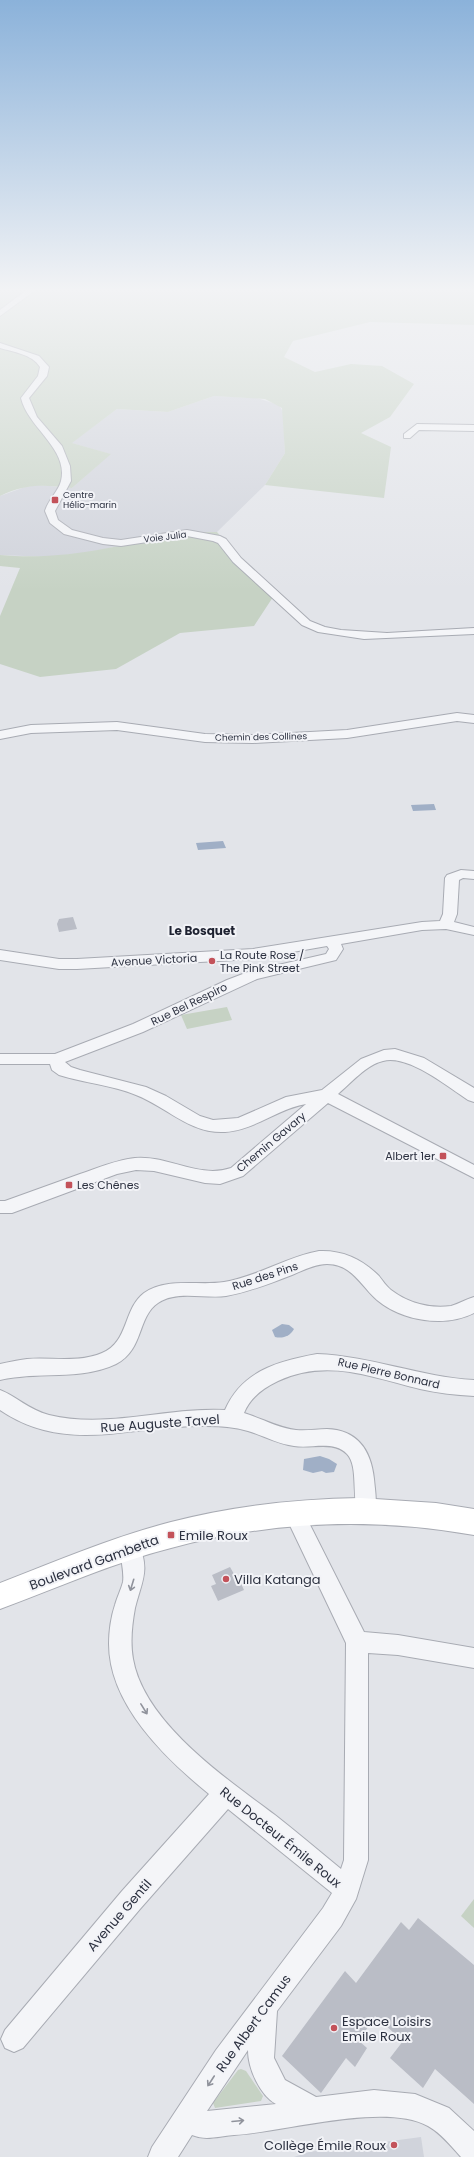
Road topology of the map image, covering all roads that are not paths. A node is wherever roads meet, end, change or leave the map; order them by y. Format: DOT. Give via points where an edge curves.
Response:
graph roads {
  1 [pos="31,390"];
  2 [pos="474,428"];
  3 [pos="407,436"];
  4 [pos="474,631"];
  5 [pos="474,719"];
  6 [pos="0,735"];
  7 [pos="474,875"];
  8 [pos="446,925"];
  9 [pos="474,931"];
  10 [pos="333,942"];
  11 [pos="0,955"];
  12 [pos="0,1059"];
  13 [pos="56,1059"];
  14 [pos="327,1095"];
  15 [pos="474,1096"];
  16 [pos="474,1172"];
  17 [pos="0,1208"];
  18 [pos="474,1304"];
  19 [pos="0,1372"];
  20 [pos="474,1388"];
  21 [pos="0,1398"];
  22 [pos="232,1419"];
  23 [pos="366,1510"];
  24 [pos="294,1513"];
  25 [pos="474,1522"];
  26 [pos="130,1547"];
  27 [pos="0,1596"];
  28 [pos="357,1642"];
  29 [pos="474,1658"];
  30 [pos="226,1793"];
  31 [pos="347,1890"];
  32 [pos="266,2004"];
  33 [pos="14,2039"];
  34 [pos="261,2059"];
  35 [pos="225,2060"];
  36 [pos="276,2090"];
  37 [pos="315,2111"];
  38 [pos="187,2118"];
  39 [pos="264,2119"];
  40 [pos="474,2151"];
  41 [pos="162,2157"];
  1 -- 4 [label="street, Voie Julia" via="24,398 26,409 56,443 64,464 66,480 50,511 54,521 68,532 121,543 182,534 216,538 306,623 328,632 360,636"];
  2 -- 3 [label="street" via="417,427"];
  5 -- 6 [label="street, Chemin des Collines" via="457,717 347,734 253,739 205,738 117,726 31,729"];
  7 -- 8 [label="street" via="461,874 452,878 450,914"];
  8 -- 9 [label="street, Avenue Victoria"];
  8 -- 10 [label="street, Avenue Victoria" via="422,926"];
  10 -- 11 [label="street, Avenue Victoria" via="253,954 77,964 59,964"];
  10 -- 13 [label="street, Rue Bel Respiro" via="336,949 330,957 232,983 138,1028"];
  12 -- 13 [label="street"];
  13 -- 14 [label="street" via="58,1066 65,1071 133,1088 151,1095 180,1115 204,1125 242,1124 286,1103"];
  14 -- 15 [label="street, Chemin Gavary" via="370,1060 385,1055 403,1056 415,1061"];
  14 -- 16 [label="street"];
  14 -- 17 [label="street, Chemin Gavary" via="237,1172 220,1178 205,1178 154,1165 136,1164 115,1168 46,1195"];
  18 -- 19 [label="street, Rue des Pins" via="456,1313 440,1314 409,1308 382,1294 351,1263 337,1258 318,1258 242,1286 160,1292 149,1298 143,1306 127,1345 111,1358 87,1366 25,1367"];
  20 -- 22 [label="street, Rue Pierre Bonnard" via="417,1381 351,1363 312,1361 291,1365 252,1386 242,1395"];
  21 -- 22 [label="street, Rue Auguste Tavel" via="28,1416 50,1423 83,1428 194,1418"];
  22 -- 23 [label="street, Rue Auguste Tavel" via="297,1438 332,1437 346,1442 361,1459"];
  23 -- 24 [label="main road, Boulevard Gambetta"];
  23 -- 25 [label="main road, Boulevard Gambetta" via="433,1515"];
  24 -- 26 [label="main road, Boulevard Gambetta" via="206,1527"];
  24 -- 28 [label="street, Rue Docteur Émile Roux"];
  26 -- 27 [label="main road, Boulevard Gambetta"];
  26 -- 30 [label="street, Rue Docteur Émile Roux, one-way" via="134,1561 134,1578 125,1607 120,1638 123,1666 134,1694 171,1745"];
  28 -- 29 [label="street" via="398,1645"];
  28 -- 31 [label="street, Rue Docteur Émile Roux" via="356,1860"];
  30 -- 31 [label="street, Rue Docteur Émile Roux"];
  30 -- 33 [label="street, Avenue Gentil" via="131,1900"];
  31 -- 32 [label="street, Rue Albert Camus" via="332,1918"];
  32 -- 34 [label="street"];
  32 -- 35 [label="street, Rue Albert Camus"];
  34 -- 35 [label="street" via="238,2052"];
  34 -- 36 [label="street"];
  35 -- 38 [label="street, Rue Albert Camus, one-way"];
  36 -- 37 [label="street"];
  36 -- 39 [label="street" via="274,2107"];
  37 -- 39 [label="street"];
  37 -- 40 [label="street" via="377,2103 399,2103 419,2107 436,2115"];
  38 -- 39 [label="street, one-way" via="199,2125"];
  38 -- 41 [label="street, Rue Albert Camus"];
}
